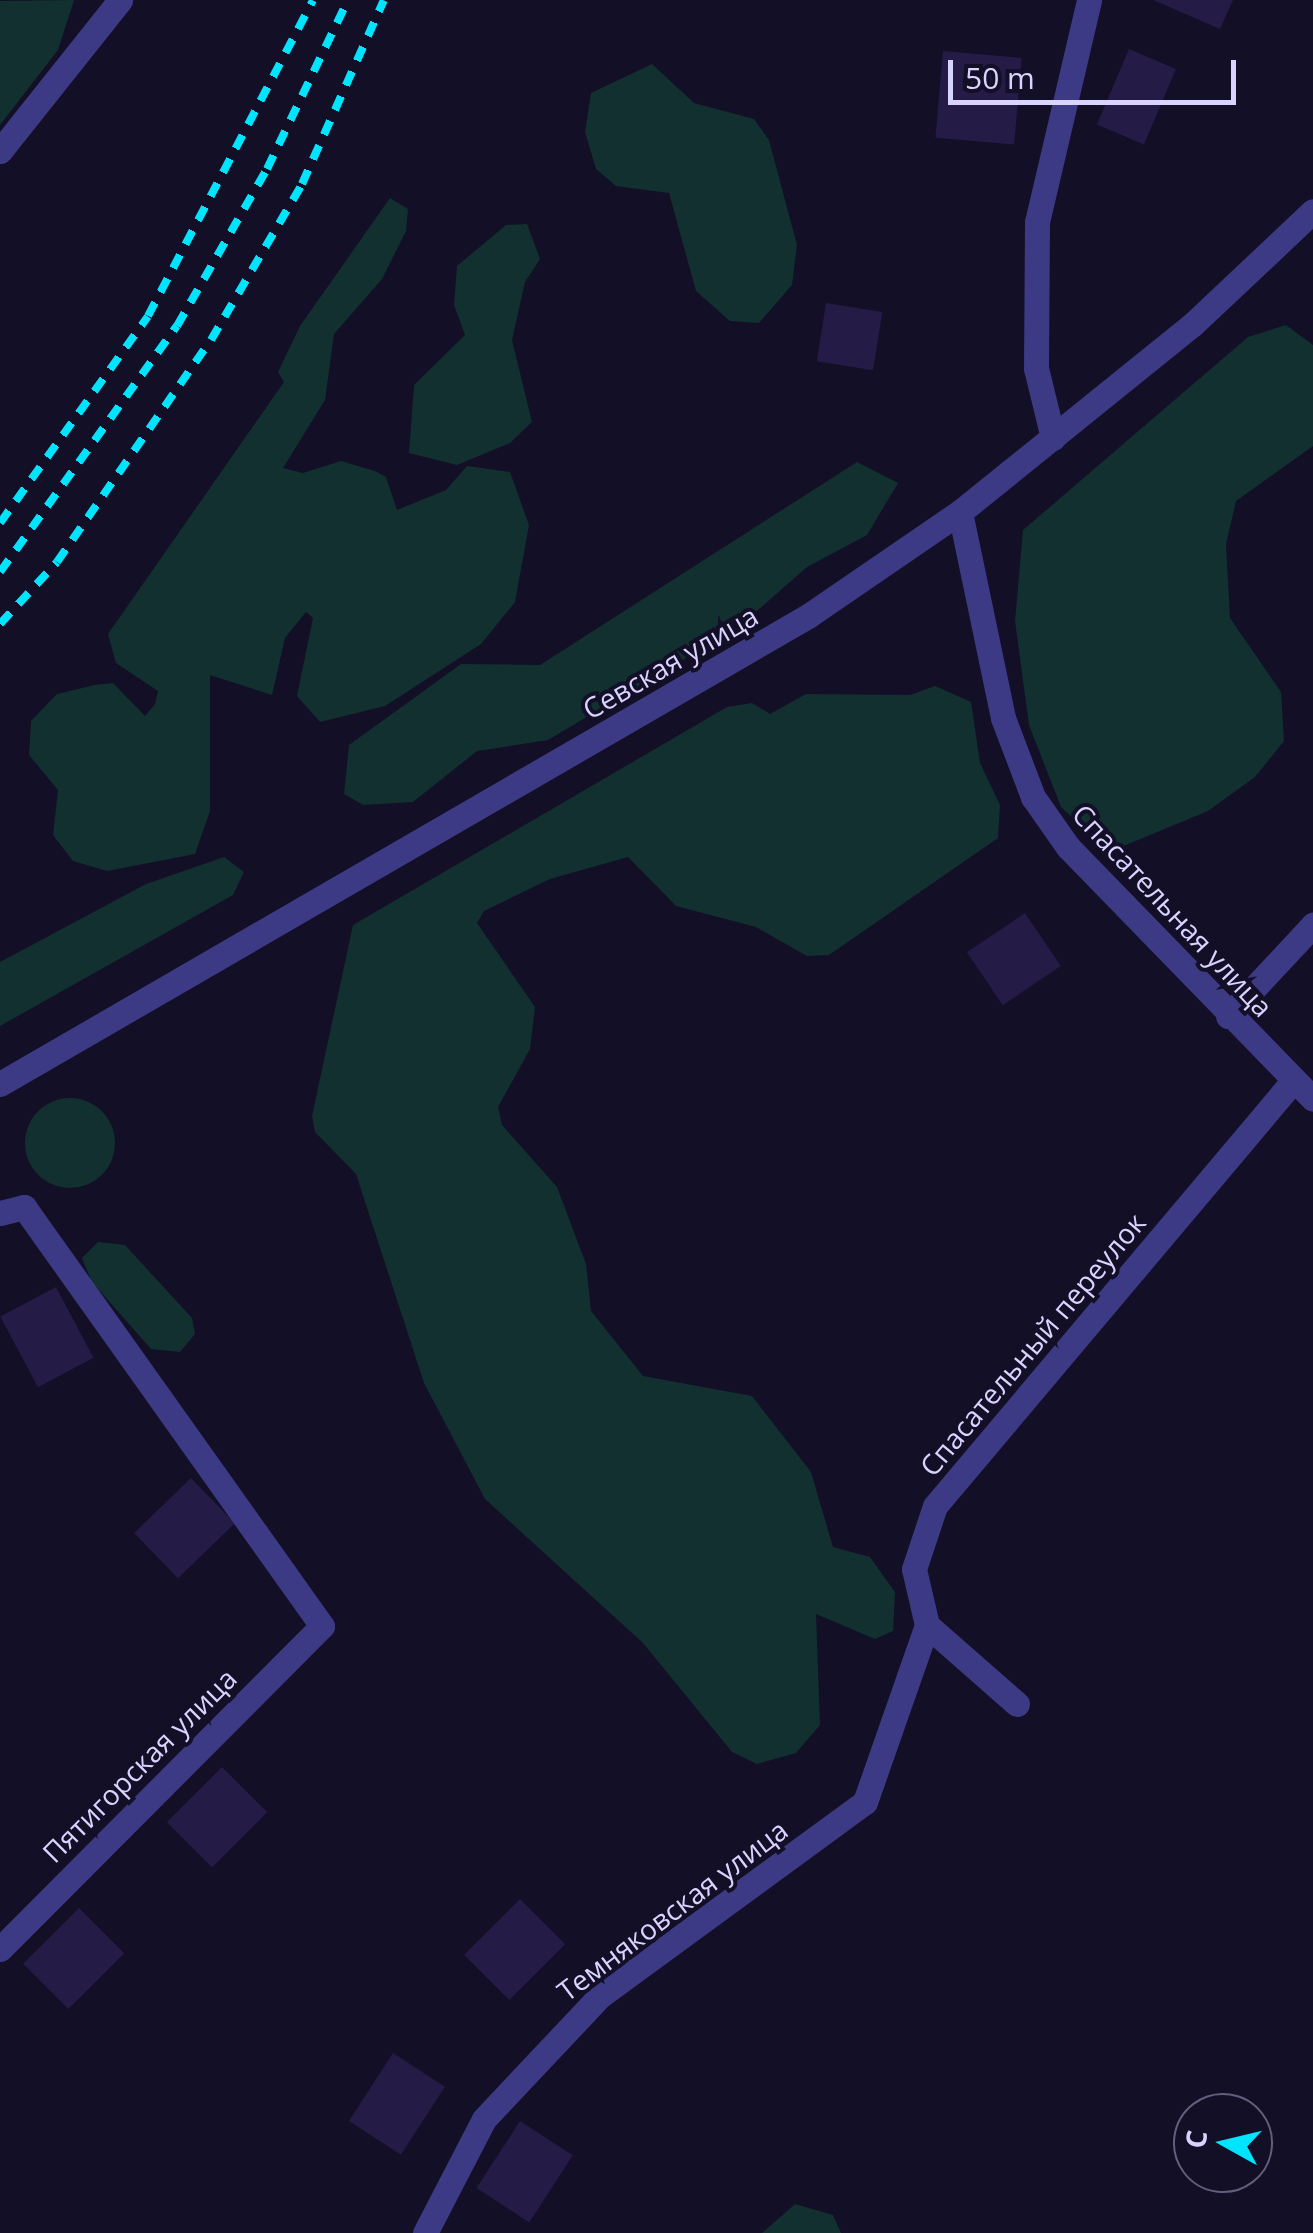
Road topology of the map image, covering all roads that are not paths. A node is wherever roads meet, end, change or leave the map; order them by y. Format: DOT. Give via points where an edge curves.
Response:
graph roads {
  1 [pos="120,0"];
  2 [pos="1089,0"];
  3 [pos="0,151"];
  4 [pos="1313,210"];
  5 [pos="1052,438"];
  6 [pos="960,512"];
  7 [pos="1313,926"];
  8 [pos="1228,1016"];
  9 [pos="1293,1081"];
  10 [pos="0,1084"];
  11 [pos="1313,1099"];
  12 [pos="0,1213"];
  13 [pos="927,1625"];
  14 [pos="1017,1704"];
  15 [pos="0,1949"];
  16 [pos="424,2233"];
  1 -- 3 [label="street"];
  2 -- 5 [label="street" via="1038,222 1036,368"];
  4 -- 5 [label="street, Севская улица"];
  5 -- 6 [label="street, Севская улица"];
  6 -- 8 [label="street, Спасательная улица" via="1003,718 1032,797 1068,847"];
  6 -- 10 [label="street, Севская улица" via="700,680"];
  7 -- 8 [label="street"];
  8 -- 9 [label="street, Спасательная улица"];
  9 -- 11 [label="street, Спасательная улица"];
  9 -- 13 [label="street, Спасательный переулок" via="935,1506 914,1569"];
  12 -- 15 [label="street, Пятигорская улица" via="24,1207 35,1221 322,1626"];
  13 -- 14 [label="street"];
  13 -- 16 [label="street, Темняковская улица" via="866,1802 600,1996 484,2119"];
}
